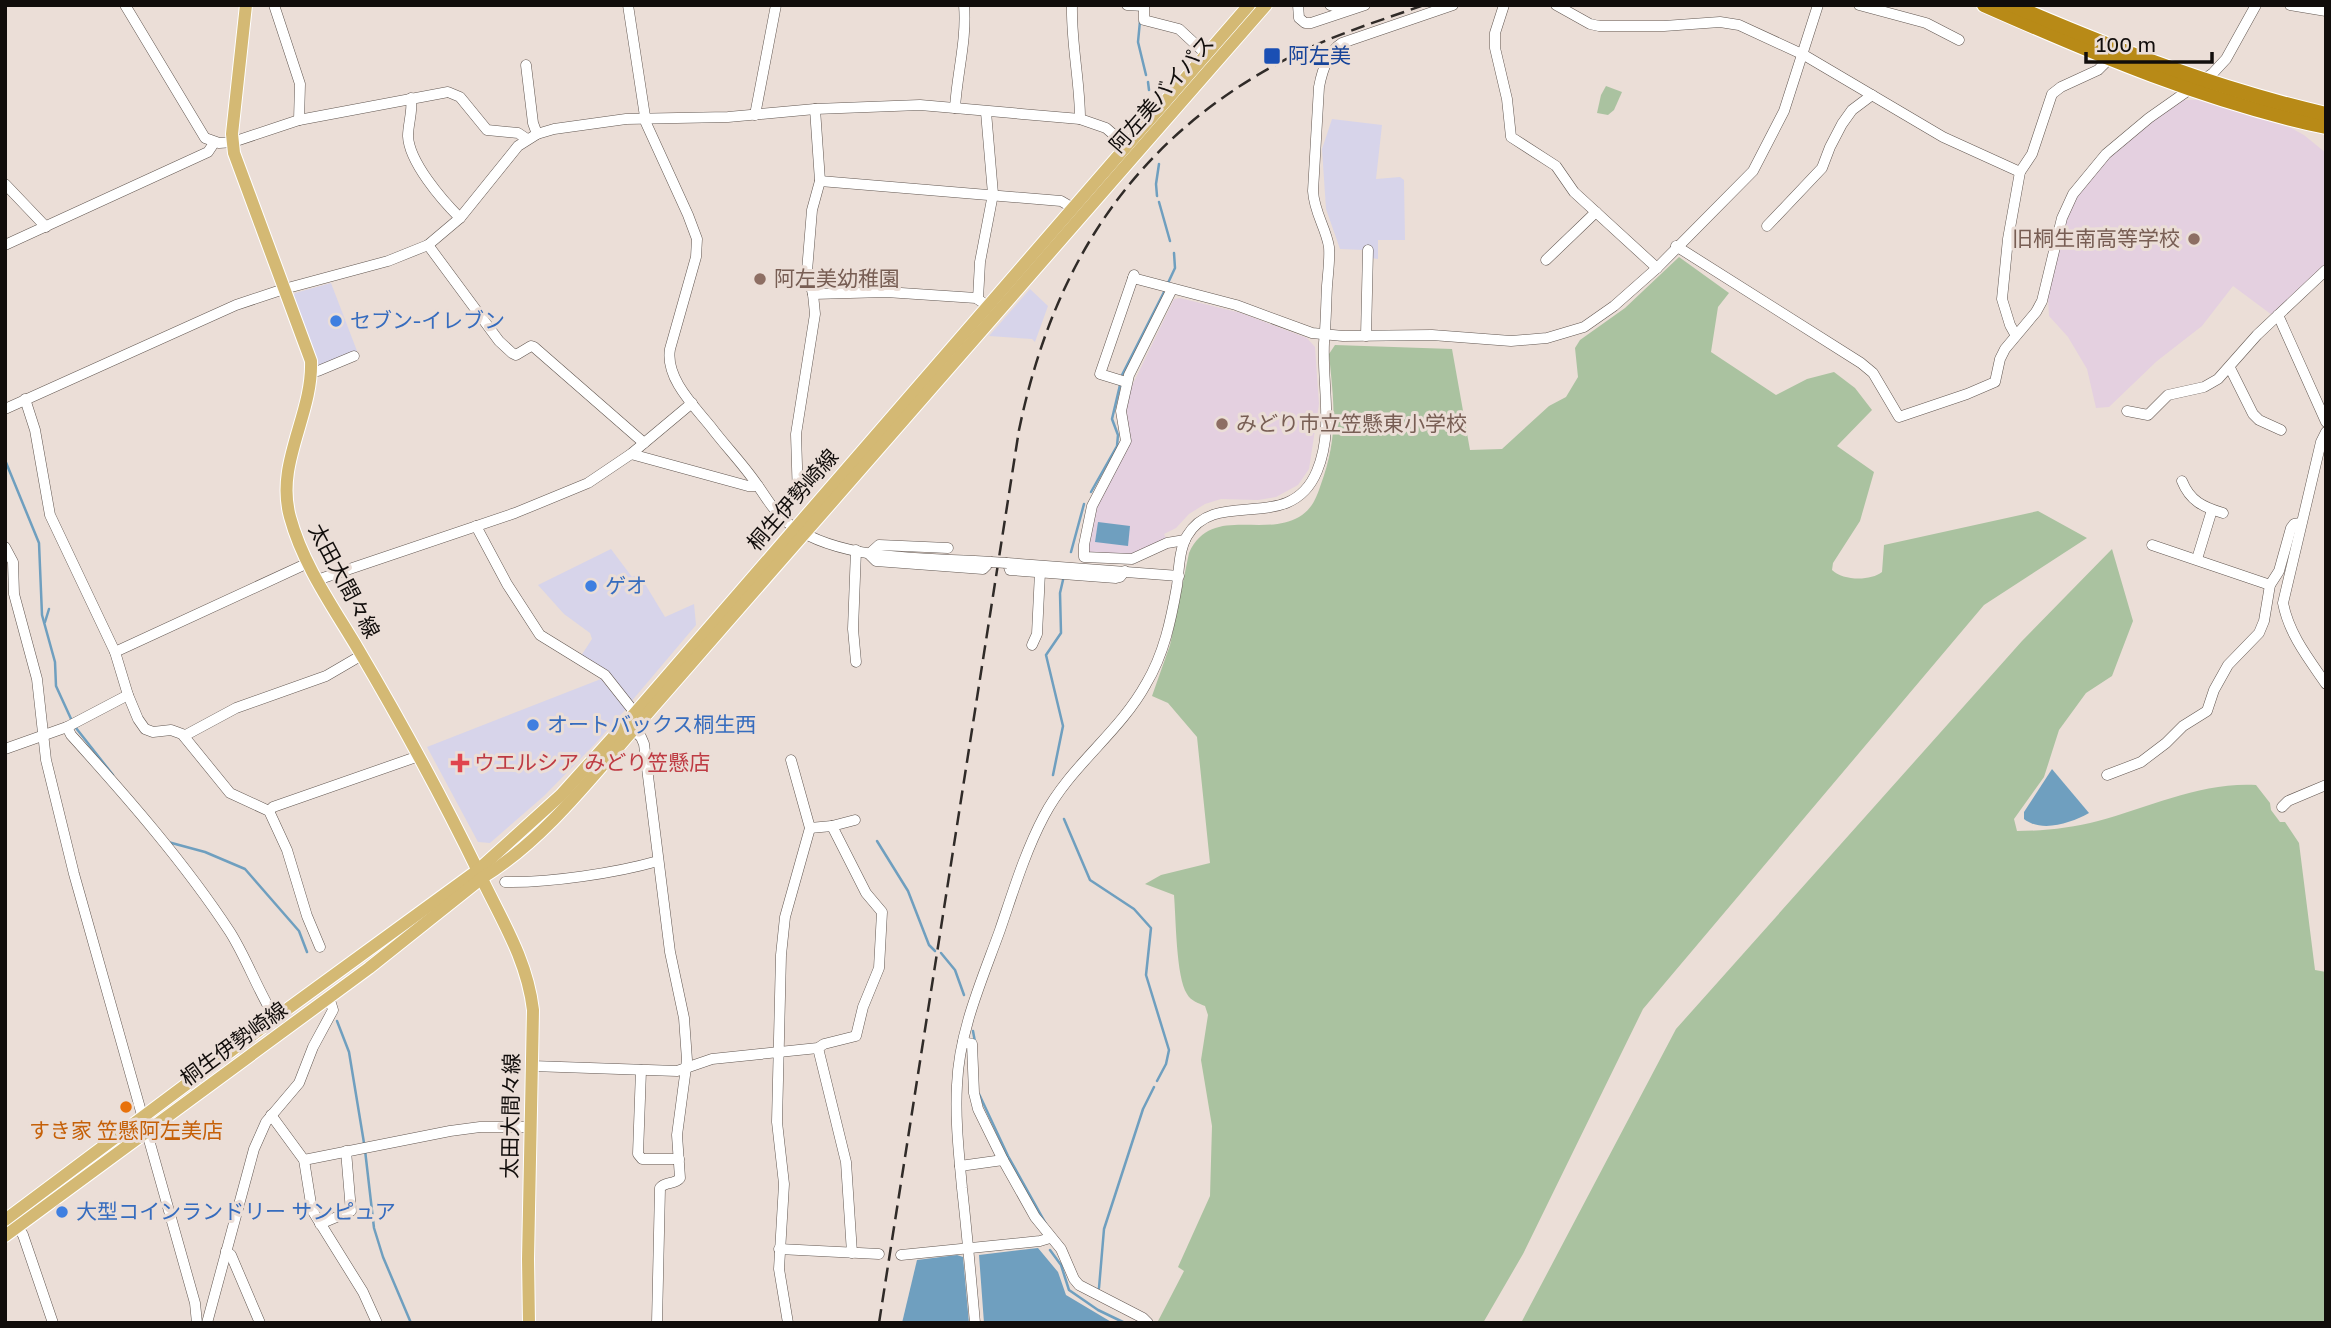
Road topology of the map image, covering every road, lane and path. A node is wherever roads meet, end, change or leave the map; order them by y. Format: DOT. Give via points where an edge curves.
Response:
graph roads {
  1 [pos="125,5"];
  2 [pos="246,5"];
  3 [pos="274,5"];
  4 [pos="628,5"];
  5 [pos="776,5"];
  6 [pos="964,5"];
  7 [pos="1072,5"];
  8 [pos="1127,5"];
  9 [pos="1249,5"];
  10 [pos="1266,5"];
  11 [pos="1298,5"];
  12 [pos="1330,5"];
  13 [pos="1348,5"];
  14 [pos="1365,5"];
  15 [pos="1453,5"];
  16 [pos="1504,5"];
  17 [pos="1556,5"];
  18 [pos="1818,5"];
  19 [pos="1858,5"];
  20 [pos="1984,5"];
  21 [pos="2012,5"];
  22 [pos="2256,5"];
  23 [pos="2290,5"];
  24 [pos="1144,6"];
  25 [pos="2326,11"];
  26 [pos="1959,40"];
  27 [pos="1206,54"];
  28 [pos="1804,54"];
  29 [pos="2109,59"];
  30 [pos="526,65"];
  31 [pos="2203,80"];
  32 [pos="2189,88"];
  33 [pos="1872,95"];
  34 [pos="411,98"];
  35 [pos="956,108"];
  36 [pos="815,109"];
  37 [pos="986,112"];
  38 [pos="2326,114"];
  39 [pos="755,115"];
  40 [pos="645,118"];
  41 [pos="1080,119"];
  42 [pos="299,120"];
  43 [pos="2326,127"];
  44 [pos="537,134"];
  45 [pos="527,139"];
  46 [pos="233,142"];
  47 [pos="214,143"];
  48 [pos="1131,150"];
  49 [pos="2020,172"];
  50 [pos="820,181"];
  51 [pos="5,184"];
  52 [pos="993,194"];
  53 [pos="1073,208"];
  54 [pos="1089,208"];
  55 [pos="1596,212"];
  56 [pos="460,218"];
  57 [pos="1767,226"];
  58 [pos="46,227"];
  59 [pos="5,245"];
  60 [pos="428,245"];
  61 [pos="1676,246"];
  62 [pos="1368,250"];
  63 [pos="1546,260"];
  64 [pos="1657,268"];
  65 [pos="2326,270"];
  66 [pos="284,289"];
  67 [pos="1172,289"];
  68 [pos="813,294"];
  69 [pos="983,303"];
  70 [pos="2278,315"];
  71 [pos="1325,334"];
  72 [pos="2015,334"];
  73 [pos="1366,335"];
  74 [pos="354,356"];
  75 [pos="2230,368"];
  76 [pos="311,371"];
  77 [pos="1126,382"];
  78 [pos="26,398"];
  79 [pos="692,403"];
  80 [pos="5,409"];
  81 [pos="2127,411"];
  82 [pos="2326,422"];
  83 [pos="2281,430"];
  84 [pos="2326,432"];
  85 [pos="644,443"];
  86 [pos="631,454"];
  87 [pos="2182,481"];
  88 [pos="758,485"];
  89 [pos="798,498"];
  90 [pos="2212,510"];
  91 [pos="2223,513"];
  92 [pos="2301,523"];
  93 [pos="475,526"];
  94 [pos="800,531"];
  95 [pos="1185,540"];
  96 [pos="2152,545"];
  97 [pos="5,547"];
  98 [pos="948,548"];
  99 [pos="856,550"];
  100 [pos="869,554"];
  101 [pos="2197,559"];
  102 [pos="307,563"];
  103 [pos="1008,565"];
  104 [pos="1125,571"];
  105 [pos="1040,572"];
  106 [pos="1178,576"];
  107 [pos="317,580"];
  108 [pos="2270,585"];
  109 [pos="1032,645"];
  110 [pos="115,652"];
  111 [pos="362,655"];
  112 [pos="856,662"];
  113 [pos="2326,684"];
  114 [pos="128,695"];
  115 [pos="635,713"];
  116 [pos="67,727"];
  117 [pos="633,730"];
  118 [pos="43,736"];
  119 [pos="184,736"];
  120 [pos="5,749"];
  121 [pos="419,756"];
  122 [pos="791,760"];
  123 [pos="2107,775"];
  124 [pos="2326,785"];
  125 [pos="2282,807"];
  126 [pos="268,811"];
  127 [pos="855,820"];
  128 [pos="832,826"];
  129 [pos="810,828"];
  130 [pos="658,861"];
  131 [pos="480,874"];
  132 [pos="505,881"];
  133 [pos="320,947"];
  134 [pos="329,997"];
  135 [pos="275,1018"];
  136 [pos="962,1042"];
  137 [pos="818,1048"];
  138 [pos="779,1053"];
  139 [pos="532,1066"];
  140 [pos="685,1069"];
  141 [pos="641,1070"];
  142 [pos="271,1115"];
  143 [pos="142,1119"];
  144 [pos="530,1126"];
  145 [pos="146,1133"];
  146 [pos="346,1151"];
  147 [pos="679,1159"];
  148 [pos="304,1160"];
  149 [pos="1003,1160"];
  150 [pos="960,1166"];
  151 [pos="5,1220"];
  152 [pos="320,1224"];
  153 [pos="18,1227"];
  154 [pos="5,1236"];
  155 [pos="1051,1238"];
  156 [pos="968,1248"];
  157 [pos="779,1249"];
  158 [pos="226,1251"];
  159 [pos="852,1253"];
  160 [pos="879,1254"];
  161 [pos="901,1255"];
  162 [pos="53,1323"];
  163 [pos="197,1323"];
  164 [pos="207,1323"];
  165 [pos="260,1323"];
  166 [pos="377,1323"];
  167 [pos="529,1323"];
  168 [pos="657,1323"];
  169 [pos="788,1323"];
  170 [pos="975,1323"];
  171 [pos="1148,1323"];
  1 -- 47 [label="street" via="205,138"];
  2 -- 46 [label="main road, 太田大間々線"];
  3 -- 42 [label="street" via="300,84"];
  4 -- 40 [label="street"];
  5 -- 39 [label="street"];
  6 -- 35 [label="street" via="966,30"];
  7 -- 41 [label="street"];
  8 -- 24 [label="street"];
  9 -- 27 [label="main road, 阿左美バイパス"];
  10 -- 48 [label="main road, 阿左美バイパス"];
  11 -- 14 [label="street" via="1299,19 1311,23"];
  12 -- 13 [label="street"];
  15 -- 71 [label="street" via="1342,43 1323,71 1313,191 1329,252"];
  16 -- 55 [label="street" via="1495,48 1511,137 1556,166"];
  17 -- 28 [label="street" via="1599,26 1732,23"];
  18 -- 28 [label="street"];
  19 -- 26 [label="street" via="1926,23"];
  20 -- 29 [label="highway"];
  21 -- 31 [label="highway"];
  22 -- 31 [label="street" via="2226,59"];
  23 -- 25 [label="street"];
  24 -- 27 [label="street" via="1144,20 1179,29"];
  27 -- 48 [label="main road, 阿左美バイパス"];
  28 -- 33 [label="street"];
  28 -- 61 [label="street" via="1784,111 1758,164"];
  29 -- 32 [label="highway"];
  29 -- 49 [label="street" via="2098,70 2052,94 2032,153"];
  30 -- 44 [label="street"];
  31 -- 32 [label="street"];
  31 -- 38 [label="highway"];
  32 -- 43 [label="highway"];
  32 -- 72 [label="street" via="2106,154 2073,194 2062,218 2042,301"];
  33 -- 49 [label="street" via="1943,137"];
  33 -- 57 [label="street" via="1842,124 1822,168"];
  34 -- 42 [label="street"];
  34 -- 45 [label="street" via="452,92 487,130 518,133"];
  34 -- 56 [label="street" via="408,137 412,154"];
  35 -- 36 [label="street"];
  35 -- 37 [label="street"];
  36 -- 39 [label="street"];
  36 -- 50 [label="street"];
  37 -- 41 [label="street"];
  37 -- 52 [label="street"];
  39 -- 40 [label="street"];
  40 -- 44 [label="street"];
  40 -- 79 [label="street" via="697,239 668,357"];
  41 -- 48 [label="street" via="1106,128"];
  42 -- 46 [label="street"];
  44 -- 45 [label="street"];
  45 -- 56 [label="street"];
  46 -- 47 [label="street"];
  46 -- 66 [label="main road, 太田大間々線" via="236,164"];
  47 -- 58 [label="street" via="208,152"];
  48 -- 53 [label="main road, 桐生伊勢崎線"];
  48 -- 54 [label="main road, 阿左美バイパス"];
  49 -- 72 [label="street" via="2002,299"];
  50 -- 52 [label="street"];
  50 -- 68 [label="street" via="812,210 807,271"];
  51 -- 58 [label="street"];
  52 -- 53 [label="street" via="1061,201"];
  52 -- 69 [label="street" via="980,262"];
  53 -- 69 [label="main road, 桐生伊勢崎線"];
  54 -- 94 [label="main road, 桐生伊勢崎線"];
  55 -- 63 [label="street"];
  55 -- 64 [label="street"];
  56 -- 60 [label="street"];
  58 -- 59 [label="street"];
  60 -- 66 [label="street" via="388,261"];
  60 -- 85 [label="street" via="512,353 534,347"];
  61 -- 64 [label="street"];
  61 -- 72 [label="street" via="1861,363 1873,373 1899,417 1995,382 2000,359"];
  62 -- 73 [label="street"];
  64 -- 73 [label="street" via="1593,321 1556,336 1500,341"];
  65 -- 70 [label="street"];
  66 -- 76 [label="main road, 太田大間々線"];
  66 -- 78 [label="street" via="236,305"];
  67 -- 71 [label="street" via="1254,311 1295,329"];
  67 -- 77 [label="street"];
  67 -- 77 [label="street" via="1134,276 1100,374"];
  68 -- 69 [label="street" via="886,292"];
  68 -- 89 [label="street" via="815,314 796,434"];
  69 -- 94 [label="main road, 桐生伊勢崎線"];
  70 -- 75 [label="street"];
  70 -- 82 [label="street"];
  71 -- 73 [label="street"];
  71 -- 95 [label="street" via="1324,439 1319,467 1309,487 1284,505 1208,517"];
  74 -- 76 [label="street"];
  75 -- 81 [label="street" via="2204,387 2165,397 2148,415"];
  75 -- 83 [label="street" via="2253,414"];
  76 -- 102 [label="main road, 太田大間々線" via="286,481 289,516"];
  77 -- 95 [label="street" via="1121,411 1126,441 1092,506 1084,557 1132,559"];
  78 -- 80 [label="street"];
  78 -- 110 [label="street" via="50,515"];
  79 -- 85 [label="street"];
  79 -- 88 [label="street"];
  84 -- 92 [label="street"];
  85 -- 86 [label="street"];
  86 -- 88 [label="street"];
  86 -- 93 [label="street" via="588,483"];
  87 -- 90 [label="street" via="2189,497"];
  88 -- 94 [label="street" via="783,519"];
  90 -- 91 [label="street"];
  90 -- 101 [label="street"];
  92 -- 108 [label="street" via="2291,528"];
  92 -- 113 [label="street" via="2283,603 2292,635"];
  93 -- 107 [label="street"];
  93 -- 115 [label="street" via="540,635 606,675"];
  94 -- 99 [label="street" via="822,543"];
  94 -- 115 [label="main road, 桐生伊勢崎線"];
  94 -- 117 [label="main road, 桐生伊勢崎線"];
  95 -- 106 [label="street"];
  96 -- 101 [label="street"];
  97 -- 118 [label="street" via="13,562 14,594 35,672"];
  98 -- 100 [label="street" via="879,545"];
  99 -- 100 [label="street"];
  99 -- 112 [label="street"];
  100 -- 103 [label="street, bridge"];
  101 -- 108 [label="street"];
  102 -- 107 [label="main road, 太田大間々線"];
  102 -- 110 [label="street"];
  103 -- 104 [label="street"];
  103 -- 105 [label="street" via="1010,570"];
  104 -- 105 [label="street" via="1116,578"];
  104 -- 106 [label="street"];
  105 -- 109 [label="street" via="1037,635"];
  106 -- 136 [label="street" via="1168,630 1147,682 1119,724 1066,782 1044,815"];
  107 -- 111 [label="main road, 太田大間々線"];
  108 -- 123 [label="street" via="2259,633 2228,666 2207,711 2141,762"];
  110 -- 114 [label="street"];
  111 -- 119 [label="street" via="326,676 236,708"];
  111 -- 121 [label="main road, 太田大間々線"];
  114 -- 116 [label="street"];
  114 -- 119 [label="street" via="145,729 172,730"];
  115 -- 131 [label="main road, 桐生伊勢崎線"];
  116 -- 118 [label="street"];
  116 -- 135 [label="street" via="213,908"];
  117 -- 130 [label="street" via="643,741"];
  117 -- 131 [label="main road, 桐生伊勢崎線" via="534,837 496,869"];
  118 -- 120 [label="street"];
  118 -- 143 [label="street" via="74,874"];
  119 -- 126 [label="street" via="230,793"];
  121 -- 126 [label="street"];
  121 -- 131 [label="main road, 太田大間々線"];
  122 -- 129 [label="street"];
  124 -- 125 [label="street"];
  126 -- 133 [label="street" via="287,850"];
  127 -- 128 [label="street"];
  128 -- 129 [label="street"];
  128 -- 137 [label="street" via="866,893 882,912 881,962 856,1036"];
  129 -- 138 [label="street" via="785,917"];
  130 -- 132 [label="street" via="544,880"];
  130 -- 140 [label="street" via="684,1018"];
  131 -- 134 [label="main road, 桐生伊勢崎線"];
  131 -- 135 [label="main road, 桐生伊勢崎線"];
  131 -- 139 [label="main road, 太田大間々線" via="527,976 533,1010"];
  134 -- 142 [label="street" via="333,1010 299,1083"];
  134 -- 145 [label="main road, 桐生伊勢崎線"];
  135 -- 143 [label="main road, 桐生伊勢崎線"];
  136 -- 149 [label="street" via="972,1044 976,1102"];
  136 -- 150 [label="street" via="957,1085"];
  137 -- 138 [label="street"];
  137 -- 159 [label="street" via="846,1162"];
  138 -- 140 [label="street" via="712,1059"];
  138 -- 157 [label="street" via="777,1136 784,1184"];
  139 -- 141 [label="street"];
  139 -- 144 [label="main road, 太田大間々線"];
  140 -- 141 [label="street"];
  140 -- 147 [label="street" via="677,1135"];
  141 -- 147 [label="street" via="638,1154"];
  142 -- 148 [label="street"];
  142 -- 158 [label="street" via="254,1149"];
  143 -- 145 [label="street"];
  143 -- 151 [label="main road, 桐生伊勢崎線"];
  144 -- 146 [label="street" via="450,1131"];
  144 -- 167 [label="main road, 太田大間々線"];
  145 -- 153 [label="main road, 桐生伊勢崎線"];
  145 -- 163 [label="street"];
  146 -- 148 [label="street"];
  146 -- 152 [label="street" via="351,1212"];
  147 -- 168 [label="street" via="680,1178 660,1188"];
  148 -- 152 [label="street" via="310,1206"];
  149 -- 150 [label="street"];
  149 -- 155 [label="street"];
  150 -- 156 [label="street"];
  152 -- 166 [label="street"];
  153 -- 154 [label="main road, 桐生伊勢崎線"];
  153 -- 162 [label="street"];
  155 -- 156 [label="street"];
  155 -- 171 [label="street" via="1077,1284"];
  156 -- 161 [label="street"];
  156 -- 170 [label="street"];
  157 -- 159 [label="street"];
  157 -- 169 [label="street"];
  158 -- 164 [label="street"];
  158 -- 165 [label="street"];
  159 -- 160 [label="street"];
}
